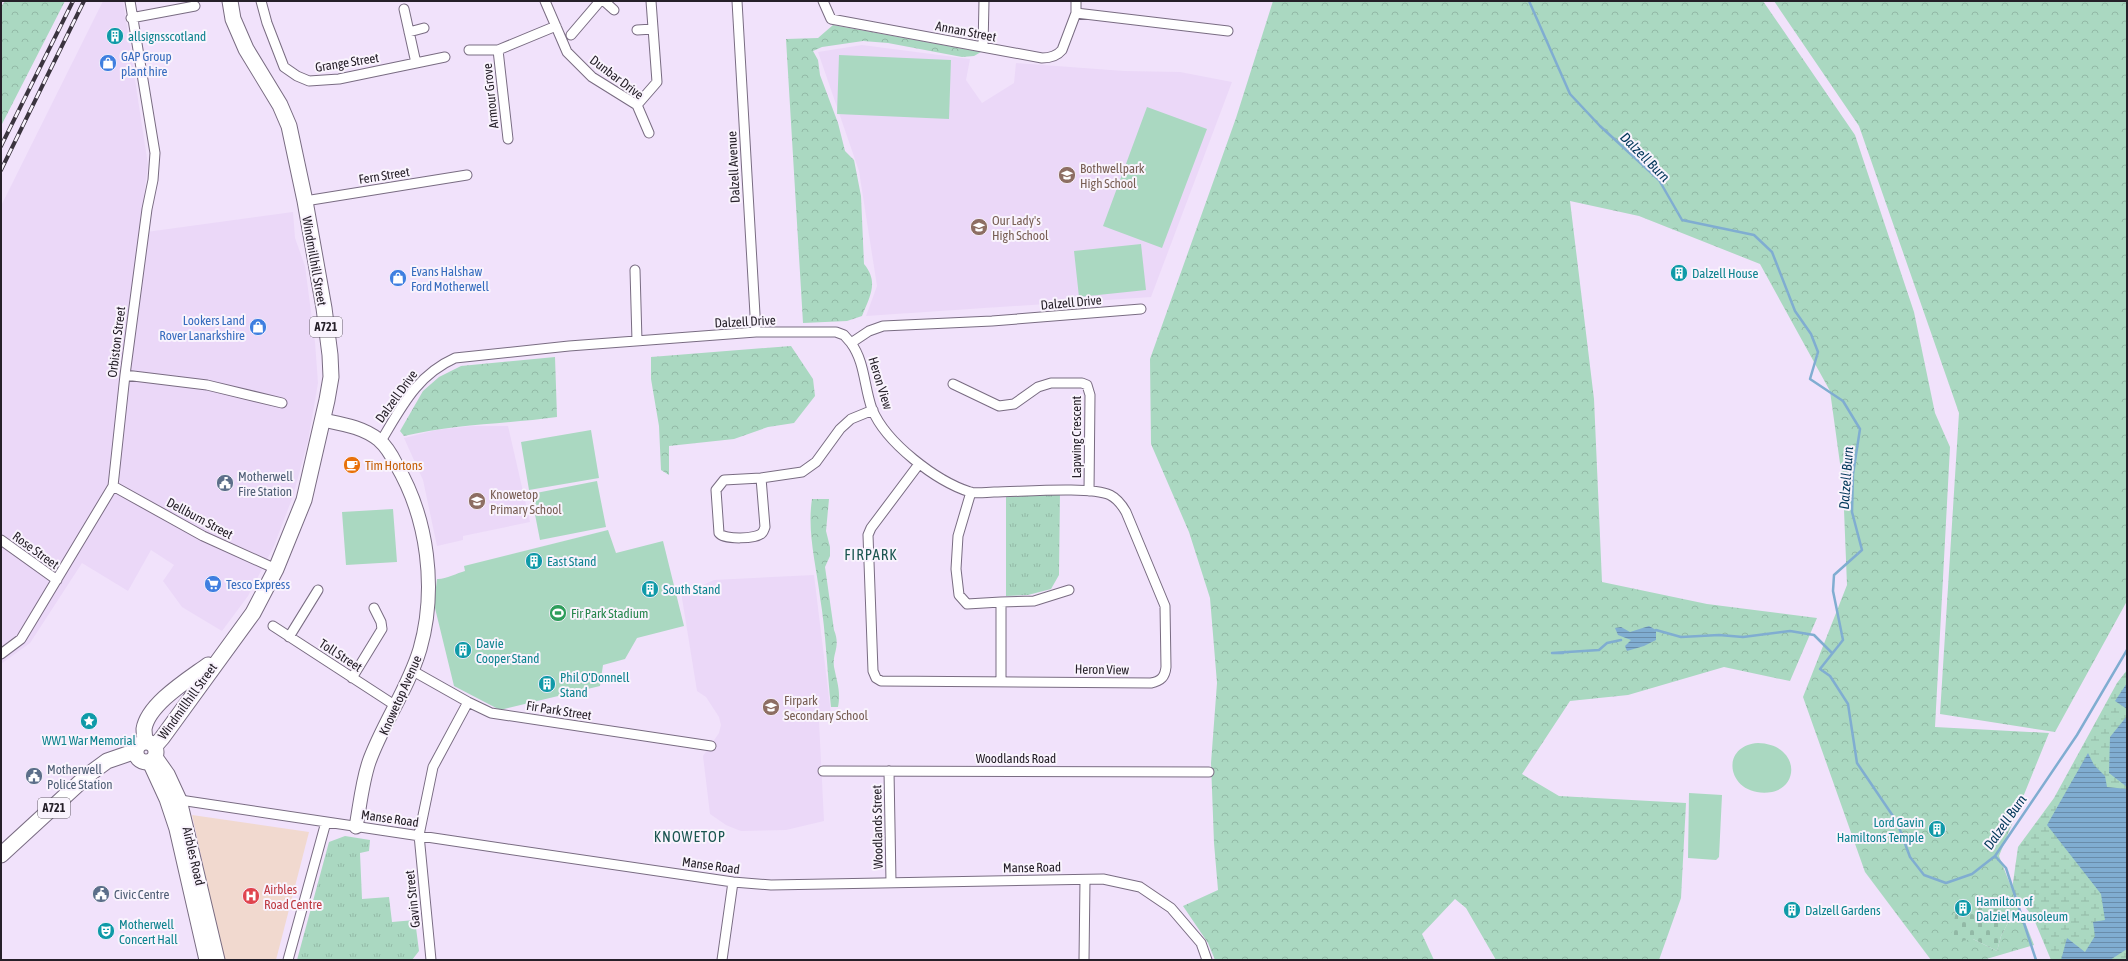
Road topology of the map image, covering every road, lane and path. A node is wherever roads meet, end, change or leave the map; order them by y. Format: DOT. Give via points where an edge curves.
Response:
graph roads {
  1 [pos="130,1"];
  2 [pos="230,1"];
  3 [pos="234,1"];
  4 [pos="261,1"];
  5 [pos="545,1"];
  6 [pos="600,1"];
  7 [pos="604,1"];
  8 [pos="651,1"];
  9 [pos="737,1"];
  10 [pos="823,1"];
  11 [pos="984,1"];
  12 [pos="1076,1"];
  13 [pos="176,5"];
  14 [pos="195,6"];
  15 [pos="404,9"];
  16 [pos="614,10"];
  17 [pos="1076,13"];
  18 [pos="131,18"];
  19 [pos="233,19"];
  20 [pos="556,26"];
  21 [pos="424,28"];
  22 [pos="653,29"];
  23 [pos="637,30"];
  24 [pos="1228,31"];
  25 [pos="409,32"];
  26 [pos="570,35"];
  27 [pos="983,47"];
  28 [pos="469,50"];
  29 [pos="498,50"];
  30 [pos="445,57"];
  31 [pos="416,63"];
  32 [pos="637,105"];
  33 [pos="650,134"];
  34 [pos="508,139"];
  35 [pos="467,175"];
  36 [pos="305,201"];
  37 [pos="635,270"];
  38 [pos="1141,309"];
  39 [pos="756,332"];
  40 [pos="638,341"];
  41 [pos="851,343"];
  42 [pos="125,374"];
  43 [pos="953,384"];
  44 [pos="282,403"];
  45 [pos="873,410"];
  46 [pos="323,420"];
  47 [pos="380,440"];
  48 [pos="919,464"];
  49 [pos="761,478"];
  50 [pos="113,486"];
  51 [pos="1089,491"];
  52 [pos="971,492"];
  53 [pos="1,540"];
  54 [pos="276,569"];
  55 [pos="57,580"];
  56 [pos="318,590"];
  57 [pos="1069,590"];
  58 [pos="1001,602"];
  59 [pos="374,608"];
  60 [pos="272,626"];
  61 [pos="289,638"];
  62 [pos="1,654"];
  63 [pos="220,657"];
  64 [pos="413,671"];
  65 [pos="352,678"];
  66 [pos="1001,682"];
  67 [pos="468,702"];
  68 [pos="396,706"];
  69 [pos="711,746"];
  70 [pos="147,753"];
  71 [pos="823,771"];
  72 [pos="889,771"];
  73 [pos="1209,772"];
  74 [pos="180,800"];
  75 [pos="326,822"];
  76 [pos="356,827"];
  77 [pos="419,835"];
  78 [pos="1,855"];
  79 [pos="1085,880"];
  80 [pos="733,882"];
  81 [pos="891,882"];
  82 [pos="206,960"];
  83 [pos="218,960"];
  84 [pos="288,960"];
  85 [pos="431,960"];
  86 [pos="722,960"];
  87 [pos="1084,960"];
  88 [pos="1207,960"];
  1 -- 18 [label="street, Orbiston Street"];
  2 -- 19 [label="main road, Windmillhill Street / A721"];
  3 -- 19 [label="main road"];
  4 -- 31 [label="street, Grange Street" via="284,67 296,76 309,81 339,79"];
  5 -- 20 [label="street, Dunbar Drive"];
  6 -- 26 [label="street"];
  7 -- 16 [label="street"];
  8 -- 22 [label="street"];
  9 -- 39 [label="street, Dalzell Avenue"];
  10 -- 27 [label="street, Annan Street" via="831,19"];
  11 -- 27 [label="street"];
  12 -- 17 [label="street, Annan Street"];
  13 -- 14 [label="street"];
  13 -- 18 [label="street"];
  15 -- 25 [label="street"];
  17 -- 24 [label="street"];
  17 -- 27 [label="street, Annan Street" via="1062,50 1050,58"];
  18 -- 42 [label="street, Orbiston Street" via="155,153"];
  19 -- 36 [label="main road, Windmillhill Street / A721" via="246,49 280,105 289,126"];
  20 -- 29 [label="street, Armour Grove"];
  20 -- 32 [label="street, Dunbar Drive" via="567,52 592,77"];
  21 -- 25 [label="street"];
  22 -- 23 [label="street"];
  22 -- 32 [label="street" via="657,82"];
  25 -- 31 [label="street"];
  28 -- 29 [label="street, Armour Grove"];
  29 -- 34 [label="street, Armour Grove"];
  30 -- 31 [label="street, Grange Street"];
  32 -- 33 [label="street, Dunbar Drive"];
  35 -- 36 [label="street, Fern Street"];
  36 -- 46 [label="main road, Windmillhill Street / A721" via="330,355 331,377"];
  37 -- 40 [label="street"];
  38 -- 41 [label="street, Dalzell Drive" via="992,321 883,326 869,331"];
  39 -- 40 [label="street, Dalzell Drive"];
  39 -- 41 [label="street, Dalzell Drive" via="836,332 844,335"];
  40 -- 47 [label="street, Dalzell Drive" via="456,358 425,376"];
  41 -- 45 [label="street, Heron View" via="861,361"];
  42 -- 44 [label="street" via="207,384"];
  42 -- 50 [label="street, Orbiston Street"];
  43 -- 51 [label="street, Lapwing Crescent" via="999,406 1014,404 1038,387 1051,383 1087,385 1090,395"];
  45 -- 48 [label="street, Heron View" via="888,435"];
  45 -- 49 [label="street" via="851,419 840,429 816,462 802,472"];
  46 -- 47 [label="street, Knowetop Avenue" via="361,429"];
  46 -- 54 [label="main road, Windmillhill Street / A721" via="304,500"];
  47 -- 64 [label="street, Knowetop Avenue" via="408,487 421,528 426,555 429,590 427,610"];
  48 -- 52 [label="street, Heron View"];
  48 -- 66 [label="street, Heron View" via="868,535 873,671 876,678 881,681"];
  49 -- 49 [label="street" via="765,527 762,533 756,536 721,536 716,490 719,484 724,480"];
  50 -- 54 [label="street, Dellburn Street" via="203,536"];
  50 -- 55 [label="street, Orbiston Street"];
  51 -- 52 [label="street, Heron View"];
  51 -- 66 [label="street, Heron View" via="1109,495 1121,504 1126,512 1165,606 1165,673 1158,682 1151,683"];
  52 -- 58 [label="street" via="958,536 956,570 959,595 967,604"];
  53 -- 55 [label="street, Rose Street"];
  54 -- 63 [label="main road, Windmillhill Street / A721" via="252,613"];
  55 -- 62 [label="street, Orbiston Street" via="21,639"];
  56 -- 61 [label="street"];
  57 -- 58 [label="street" via="1034,601"];
  58 -- 66 [label="street"];
  59 -- 65 [label="street" via="382,629"];
  60 -- 61 [label="street, Toll Street"];
  61 -- 65 [label="street, Toll Street"];
  63 -- 70 [label="main road, Windmillhill Street / A721" via="162,738"];
  63 -- 70 [label="main road, Windmillhill Street / A721" via="169,695 153,711 144,729"];
  64 -- 67 [label="street, Fir Park Street"];
  64 -- 68 [label="street, Knowetop Avenue"];
  65 -- 68 [label="street, Toll Street"];
  67 -- 69 [label="street, Fir Park Street" via="490,713"];
  67 -- 77 [label="street, Gavin Street" via="433,767"];
  68 -- 76 [label="street, Knowetop Avenue" via="370,761"];
  70 -- 74 [label="street, Airbles Road" via="168,774"];
  70 -- 78 [label="main road, A721" via="107,761 88,775"];
  70 -- 82 [label="street, Airbles Road" via="176,830"];
  71 -- 72 [label="street, Woodlands Road"];
  72 -- 73 [label="street, Woodlands Road"];
  72 -- 81 [label="street, Woodlands Street"];
  74 -- 75 [label="street, Manse Road"];
  74 -- 83 [label="street, Airbles Road"];
  75 -- 76 [label="street, Manse Road"];
  75 -- 84 [label="street"];
  76 -- 77 [label="street, Manse Road"];
  77 -- 80 [label="street, Manse Road"];
  77 -- 85 [label="street, Gavin Street"];
  79 -- 81 [label="street, Manse Road"];
  79 -- 87 [label="street"];
  79 -- 88 [label="street, Manse Road" via="1103,879 1140,887 1171,908 1201,943"];
  80 -- 81 [label="street, Manse Road" via="771,885"];
  80 -- 86 [label="street"];
}
